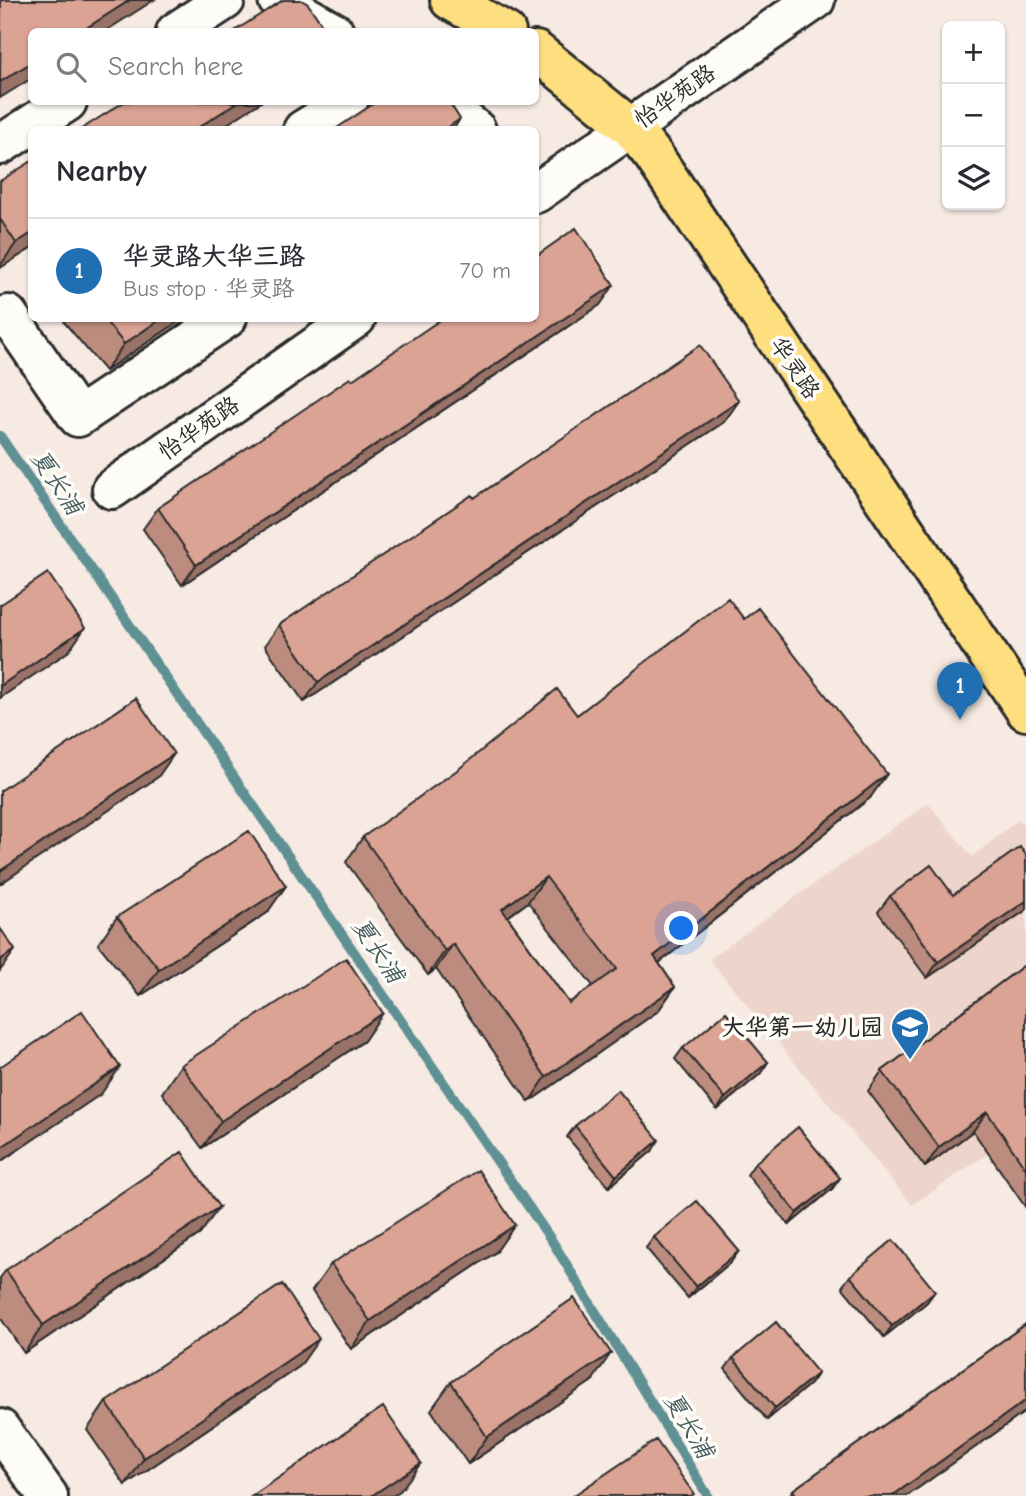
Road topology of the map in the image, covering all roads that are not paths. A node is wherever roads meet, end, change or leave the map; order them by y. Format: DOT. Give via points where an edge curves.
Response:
graph roads {
  1 [pos="225,0"];
  2 [pos="278,0"];
  3 [pos="815,0"];
  4 [pos="182,28"];
  5 [pos="327,28"];
  6 [pos="539,53"];
  7 [pos="62,105"];
  8 [pos="343,105"];
  9 [pos="446,105"];
  10 [pos="30,126"];
  11 [pos="309,126"];
  12 [pos="472,126"];
  13 [pos="28,127"];
  14 [pos="630,127"];
  15 [pos="0,145"];
  16 [pos="539,191"];
  17 [pos="13,307"];
  18 [pos="221,322"];
  19 [pos="350,322"];
  20 [pos="111,489"];
  21 [pos="1026,711"];
  22 [pos="0,1429"];
  23 [pos="48,1496"];
  1 -- 4 [label="street"];
  2 -- 5 [label="street"];
  3 -- 14 [label="street, 怡华苑路"];
  6 -- 14 [label="main road, 华灵路"];
  7 -- 10 [label="street"];
  8 -- 11 [label="street"];
  9 -- 12 [label="street"];
  13 -- 15 [label="street"];
  14 -- 16 [label="street, 怡华苑路"];
  14 -- 21 [label="main road, 华灵路"];
  17 -- 18 [label="street" via="78,417"];
  19 -- 20 [label="street, 怡华苑路"];
  22 -- 23 [label="street"];
}
